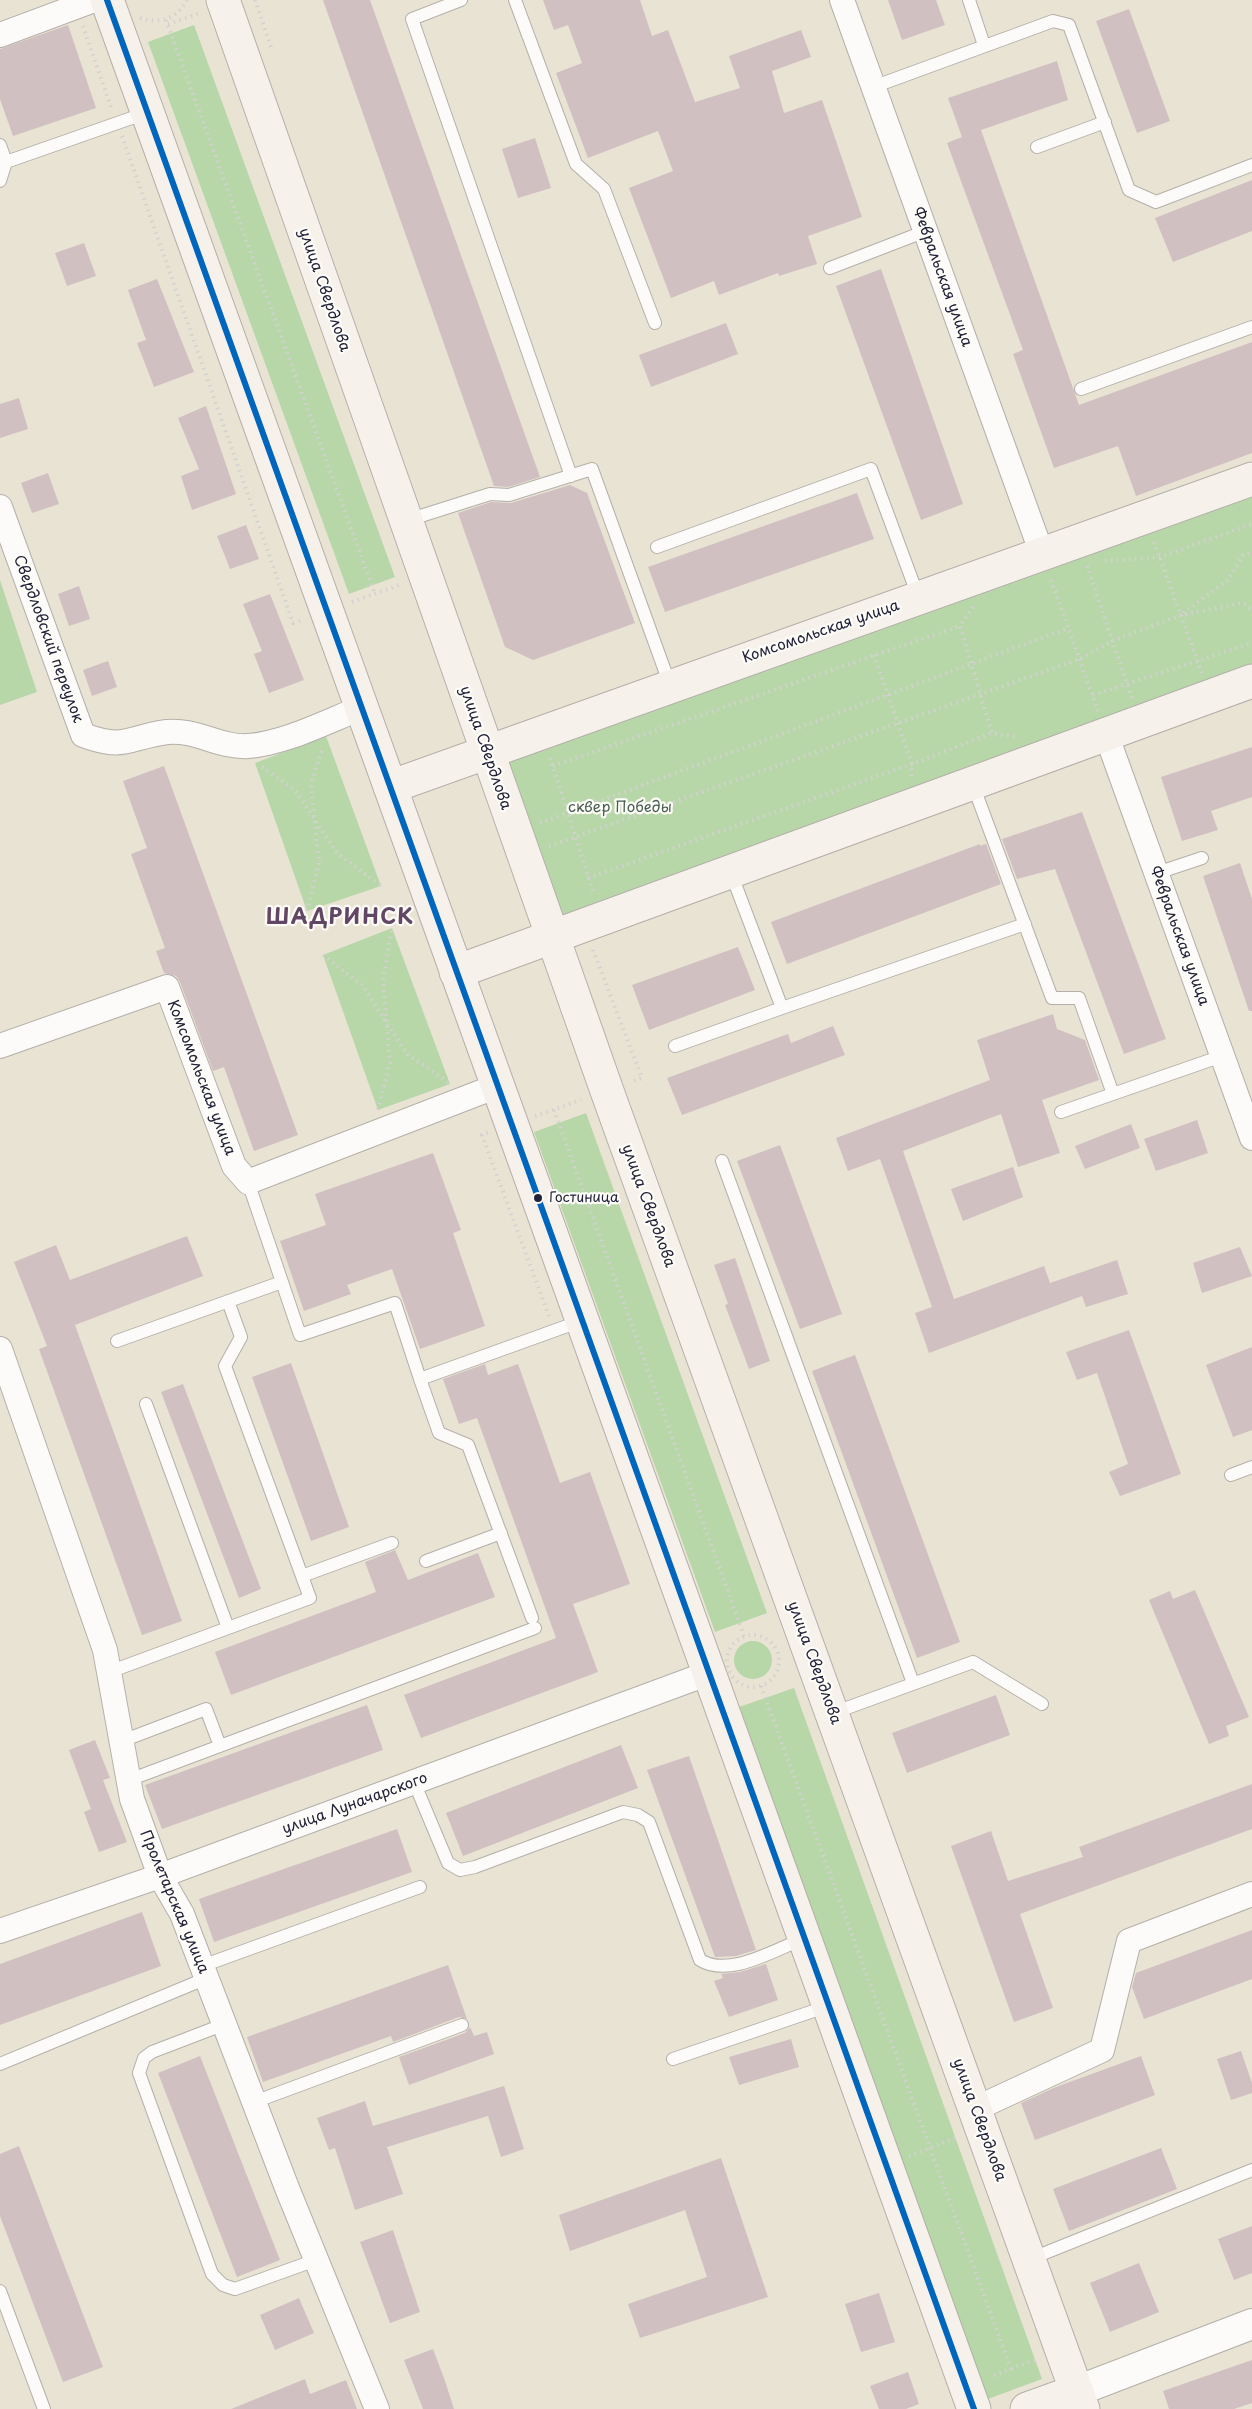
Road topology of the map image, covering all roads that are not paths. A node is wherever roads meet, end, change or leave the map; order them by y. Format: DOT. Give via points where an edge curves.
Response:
graph roads {
  1 [pos="223,0"];
  2 [pos="461,0"];
  3 [pos="515,0"];
  4 [pos="842,0"];
  5 [pos="969,0"];
  6 [pos="92,2"];
  7 [pos="2,29"];
  8 [pos="984,45"];
  9 [pos="873,87"];
  10 [pos="147,112"];
  11 [pos="1105,122"];
  12 [pos="0,146"];
  13 [pos="1037,147"];
  14 [pos="3,163"];
  15 [pos="1252,165"];
  16 [pos="0,181"];
  17 [pos="926,231"];
  18 [pos="830,268"];
  19 [pos="655,323"];
  20 [pos="1252,327"];
  21 [pos="1081,389"];
  22 [pos="571,476"];
  23 [pos="1252,479"];
  24 [pos="0,507"];
  25 [pos="405,521"];
  26 [pos="657,547"];
  27 [pos="1042,554"];
  28 [pos="919,597"];
  29 [pos="1252,681"];
  30 [pos="670,685"];
  31 [pos="361,708"];
  32 [pos="1106,734"];
  33 [pos="486,753"];
  34 [pos="973,783"];
  35 [pos="390,787"];
  36 [pos="1202,858"];
  37 [pos="730,872"];
  38 [pos="1156,873"];
  39 [pos="1025,924"];
  40 [pos="552,937"];
  41 [pos="456,972"];
  42 [pos="782,1008"];
  43 [pos="0,1046"];
  44 [pos="675,1046"];
  45 [pos="1222,1056"];
  46 [pos="497,1086"];
  47 [pos="1244,1091"];
  48 [pos="1113,1094"];
  49 [pos="1061,1112"];
  50 [pos="1252,1138"];
  51 [pos="722,1161"];
  52 [pos="248,1182"];
  53 [pos="282,1282"];
  54 [pos="228,1301"];
  55 [pos="582,1320"];
  56 [pos="117,1341"];
  57 [pos="0,1349"];
  58 [pos="420,1378"];
  59 [pos="146,1404"];
  60 [pos="1252,1467"];
  61 [pos="1231,1475"];
  62 [pos="501,1533"];
  63 [pos="392,1543"];
  64 [pos="426,1561"];
  65 [pos="302,1576"];
  66 [pos="228,1628"];
  67 [pos="109,1672"];
  68 [pos="709,1673"];
  69 [pos="913,1683"];
  70 [pos="1041,1704"];
  71 [pos="832,1713"];
  72 [pos="122,1741"];
  73 [pos="220,1746"];
  74 [pos="129,1780"];
  75 [pos="414,1782"];
  76 [pos="160,1876"];
  77 [pos="420,1887"];
  78 [pos="1252,1894"];
  79 [pos="0,1931"];
  80 [pos="805,1939"];
  81 [pos="205,1972"];
  82 [pos="829,2005"];
  83 [pos="225,2024"];
  84 [pos="462,2025"];
  85 [pos="673,2059"];
  86 [pos="0,2064"];
  87 [pos="254,2102"];
  88 [pos="975,2109"];
  89 [pos="1252,2170"];
  90 [pos="316,2260"];
  91 [pos="1029,2260"];
  92 [pos="0,2290"];
  93 [pos="1252,2324"];
  94 [pos="970,2397"];
  95 [pos="1080,2400"];
  96 [pos="44,2409"];
  97 [pos="376,2409"];
  98 [pos="1027,2409"];
  1 -- 25 [label="main road, улица Свердлова"];
  2 -- 22 [label="lane" via="412,19"];
  3 -- 19 [label="lane" via="576,164 604,189"];
  4 -- 9 [label="street, Февральская улица"];
  5 -- 8 [label="lane"];
  6 -- 7 [label="street"];
  6 -- 10 [label="main road"];
  8 -- 9 [label="lane"];
  8 -- 11 [label="lane" via="1053,21 1069,25"];
  9 -- 17 [label="street, Февральская улица"];
  10 -- 14 [label="lane"];
  10 -- 31 [label="main road"];
  11 -- 13 [label="lane"];
  11 -- 15 [label="lane" via="1129,190 1156,202"];
  12 -- 14 [label="lane"];
  14 -- 16 [label="lane"];
  17 -- 18 [label="lane"];
  17 -- 27 [label="street, Февральская улица"];
  20 -- 21 [label="lane"];
  22 -- 25 [label="lane" via="509,495 490,494"];
  22 -- 30 [label="lane" via="592,469"];
  23 -- 27 [label="main road, Комсомольская улица"];
  24 -- 31 [label="street, Свердловский переулок" via="83,735 117,745 167,732 188,732 247,746 269,743"];
  25 -- 33 [label="main road, улица Свердлова"];
  26 -- 28 [label="lane" via="871,469"];
  27 -- 28 [label="main road, Комсомольская улица"];
  28 -- 30 [label="main road, Комсомольская улица"];
  29 -- 32 [label="main road"];
  30 -- 33 [label="main road, Комсомольская улица"];
  31 -- 35 [label="main road"];
  32 -- 34 [label="main road"];
  32 -- 38 [label="street, Февральская улица"];
  33 -- 35 [label="main road, Комсомольская улица"];
  33 -- 40 [label="main road, улица Свердлова"];
  34 -- 37 [label="main road"];
  34 -- 39 [label="lane"];
  35 -- 41 [label="main road"];
  36 -- 38 [label="lane"];
  37 -- 40 [label="main road"];
  37 -- 42 [label="lane"];
  38 -- 45 [label="street, Февральская улица"];
  39 -- 42 [label="lane"];
  39 -- 48 [label="lane" via="1052,998 1079,998"];
  40 -- 41 [label="main road"];
  40 -- 71 [label="main road, улица Свердлова"];
  41 -- 46 [label="main road"];
  42 -- 44 [label="lane"];
  43 -- 52 [label="street, Комсомольская улица" via="167,987 234,1166"];
  45 -- 47 [label="street, Февральская улица"];
  45 -- 48 [label="lane"];
  46 -- 52 [label="street"];
  46 -- 55 [label="main road"];
  47 -- 50 [label="street, Февральская улица"];
  48 -- 49 [label="lane"];
  51 -- 69 [label="lane"];
  52 -- 53 [label="lane"];
  53 -- 54 [label="lane"];
  53 -- 58 [label="lane" via="300,1335 395,1302"];
  54 -- 56 [label="lane"];
  54 -- 65 [label="lane" via="241,1337 225,1366"];
  55 -- 58 [label="lane"];
  55 -- 68 [label="main road"];
  57 -- 67 [label="street, Пролетарская улица" via="105,1650"];
  58 -- 62 [label="lane" via="439,1433 468,1445"];
  59 -- 66 [label="lane"];
  60 -- 61 [label="lane"];
  62 -- 64 [label="lane"];
  62 -- 73 [label="lane" via="534,1623"];
  63 -- 65 [label="lane"];
  65 -- 66 [label="lane" via="310,1598"];
  66 -- 67 [label="lane"];
  67 -- 72 [label="street, Пролетарская улица"];
  68 -- 75 [label="street, улица Луначарского"];
  68 -- 80 [label="main road"];
  69 -- 70 [label="lane" via="973,1662"];
  69 -- 71 [label="lane"];
  71 -- 88 [label="main road, улица Свердлова"];
  72 -- 73 [label="lane" via="206,1709"];
  72 -- 74 [label="street, Пролетарская улица"];
  73 -- 74 [label="lane"];
  74 -- 76 [label="street, Пролетарская улица"];
  75 -- 76 [label="street, улица Луначарского"];
  75 -- 80 [label="lane" via="448,1863 459,1870 475,1868 623,1812 649,1822 700,1960 711,1966 732,1965"];
  76 -- 79 [label="street, улица Луначарского"];
  76 -- 81 [label="street, Пролетарская улица" via="182,1914"];
  77 -- 81 [label="lane"];
  78 -- 88 [label="street" via="1129,1941 1102,2050"];
  80 -- 82 [label="main road"];
  81 -- 83 [label="street, Пролетарская улица"];
  81 -- 86 [label="lane"];
  82 -- 85 [label="lane"];
  82 -- 94 [label="main road"];
  83 -- 87 [label="street, Пролетарская улица"];
  83 -- 90 [label="lane" via="152,2052 144,2058 139,2073 213,2274 235,2289"];
  84 -- 87 [label="lane"];
  87 -- 90 [label="street, Пролетарская улица"];
  88 -- 91 [label="main road, улица Свердлова"];
  89 -- 91 [label="lane"];
  90 -- 97 [label="street, Пролетарская улица"];
  91 -- 95 [label="main road, улица Свердлова"];
  92 -- 96 [label="lane"];
  93 -- 95 [label="street"];
  95 -- 98 [label="main road"];
}
